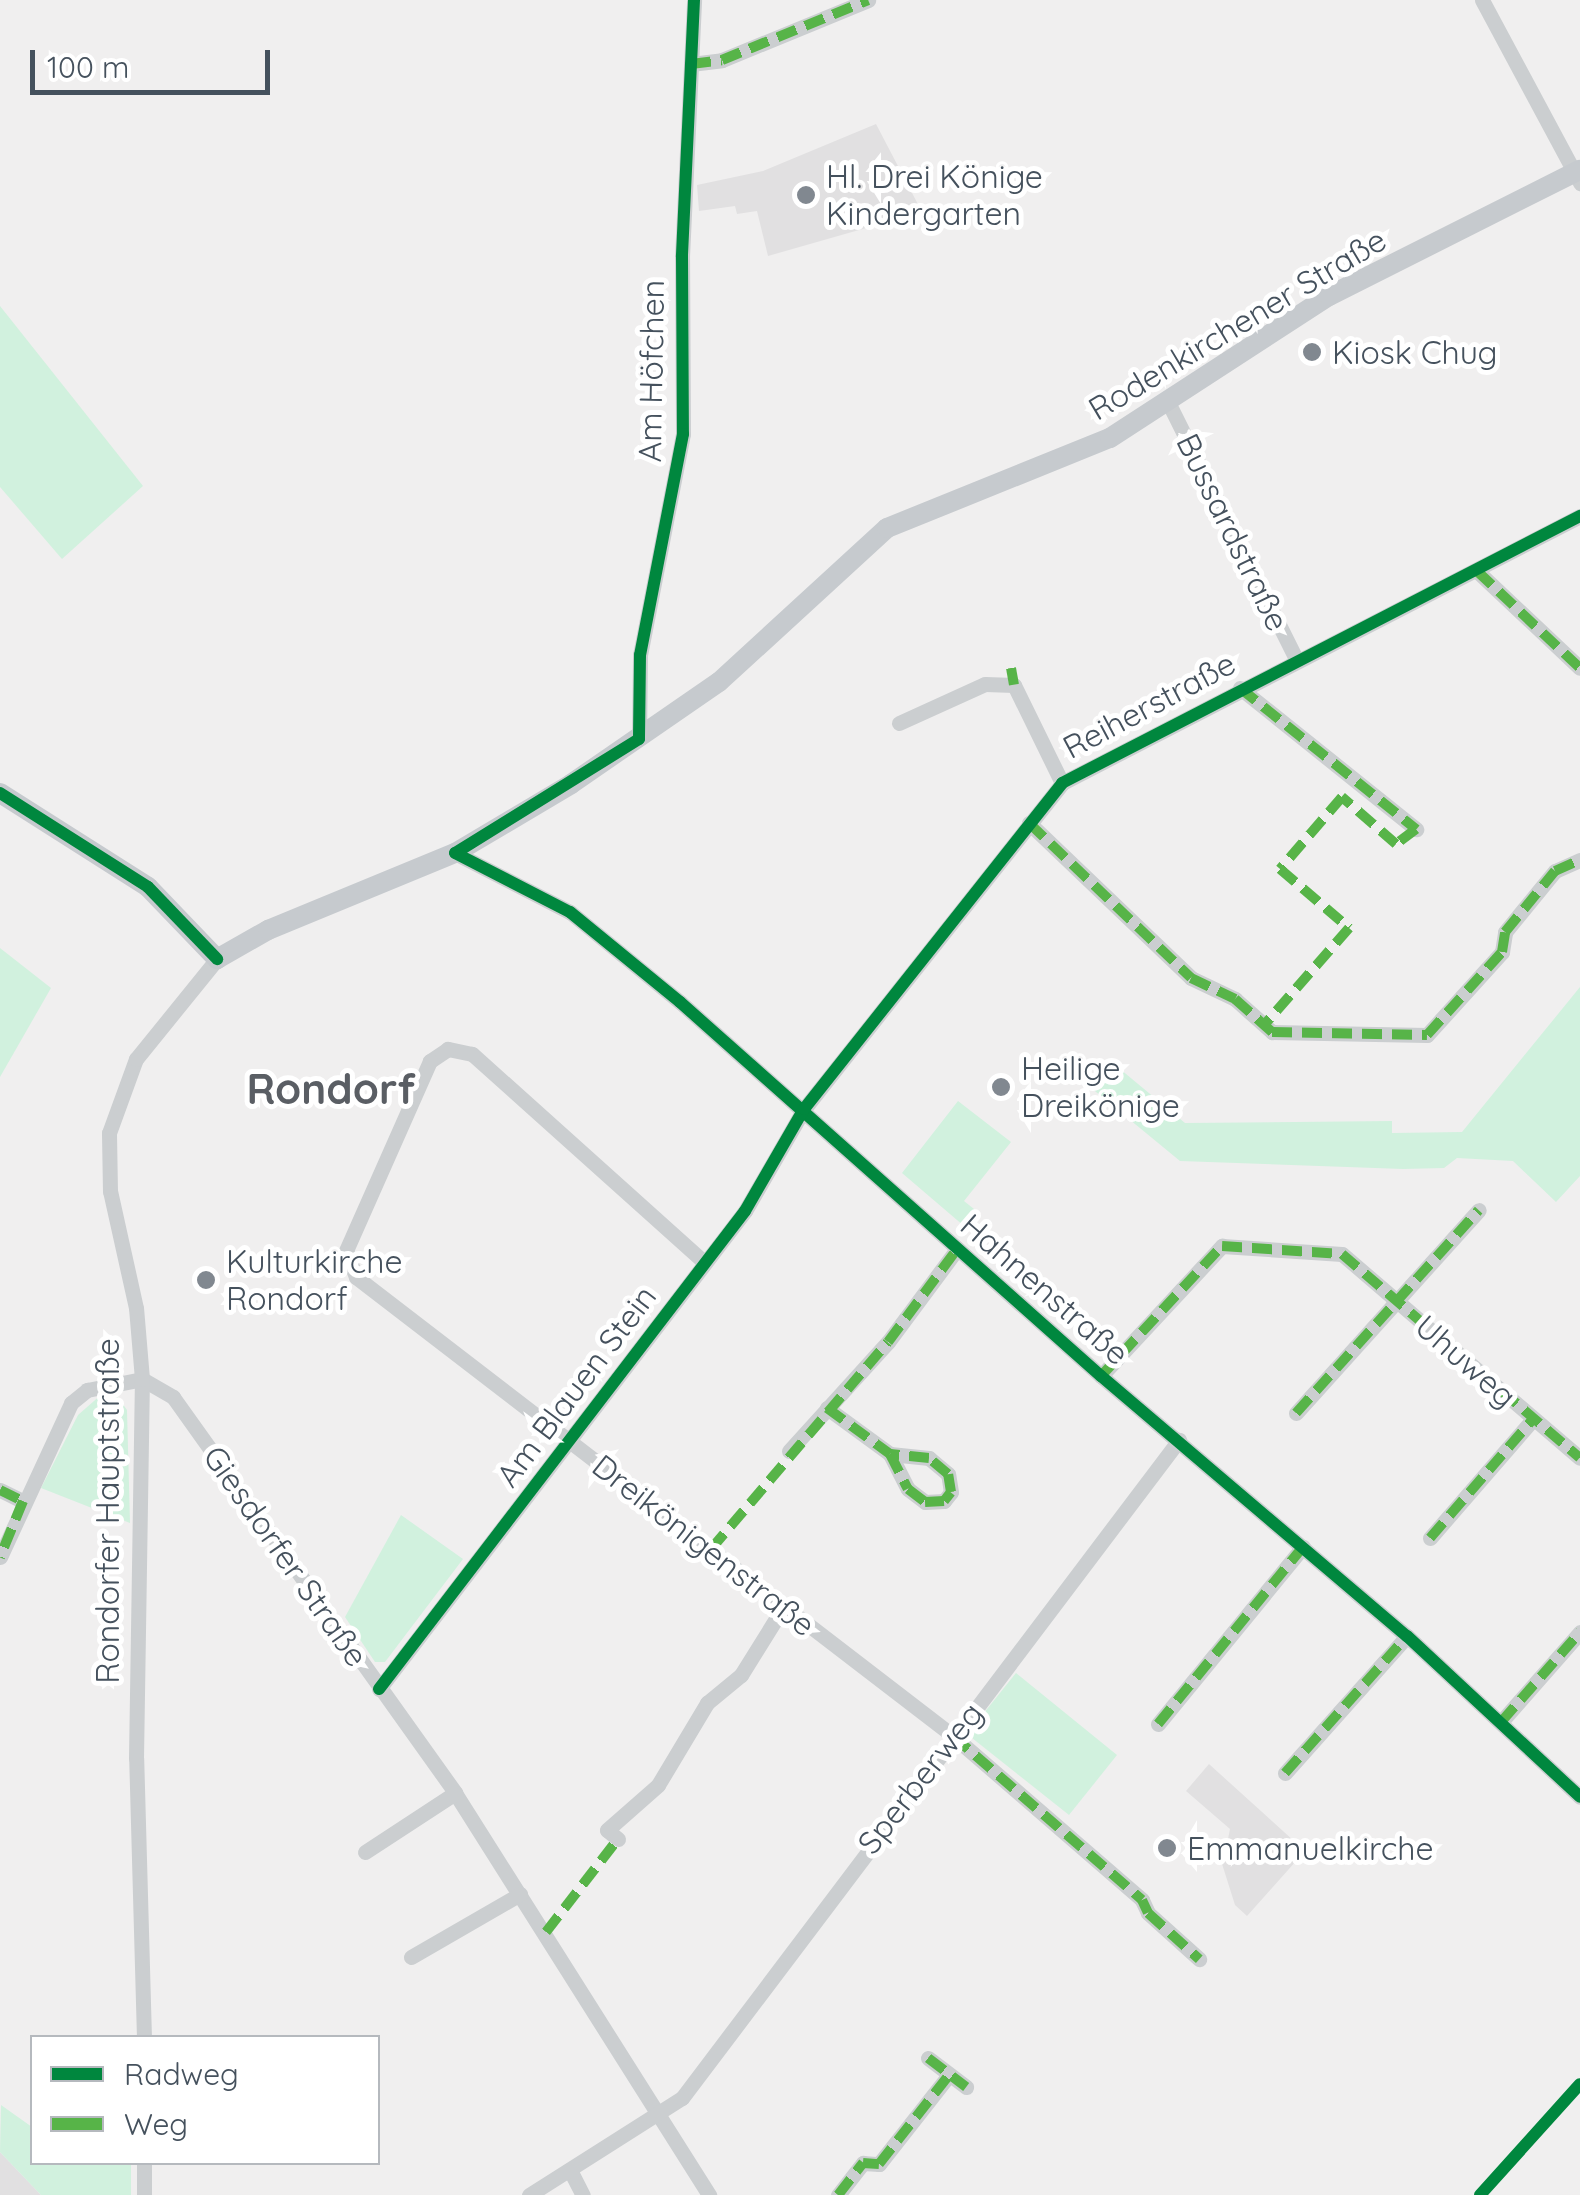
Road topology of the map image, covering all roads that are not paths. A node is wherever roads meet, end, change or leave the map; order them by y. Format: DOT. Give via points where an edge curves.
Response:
graph roads {
  1 [pos="694,0"];
  2 [pos="868,0"];
  3 [pos="1482,0"];
  4 [pos="690,64"];
  5 [pos="1578,175"];
  6 [pos="1170,404"];
  7 [pos="1580,516"];
  8 [pos="1476,571"];
  9 [pos="1296,660"];
  10 [pos="1580,668"];
  11 [pos="1240,688"];
  12 [pos="899,722"];
  13 [pos="639,739"];
  14 [pos="1062,783"];
  15 [pos="0,793"];
  16 [pos="1029,823"];
  17 [pos="1416,829"];
  18 [pos="454,853"];
  19 [pos="1580,860"];
  20 [pos="217,959"];
  21 [pos="804,1109"];
  22 [pos="1479,1210"];
  23 [pos="957,1249"];
  24 [pos="704,1262"];
  25 [pos="1399,1302"];
  26 [pos="1101,1376"];
  27 [pos="142,1379"];
  28 [pos="827,1408"];
  29 [pos="1296,1413"];
  30 [pos="1532,1419"];
  31 [pos="1178,1440"];
  32 [pos="569,1442"];
  33 [pos="789,1452"];
  34 [pos="890,1454"];
  35 [pos="1580,1458"];
  36 [pos="0,1490"];
  37 [pos="23,1501"];
  38 [pos="1430,1538"];
  39 [pos="1303,1547"];
  40 [pos="0,1556"];
  41 [pos="784,1606"];
  42 [pos="1580,1632"];
  43 [pos="1407,1636"];
  44 [pos="379,1689"];
  45 [pos="1501,1722"];
  46 [pos="1158,1724"];
  47 [pos="953,1736"];
  48 [pos="1286,1773"];
  49 [pos="455,1793"];
  50 [pos="1580,1797"];
  51 [pos="618,1839"];
  52 [pos="365,1852"];
  53 [pos="520,1894"];
  54 [pos="412,1957"];
  55 [pos="1199,1959"];
  56 [pos="144,2035"];
  57 [pos="928,2058"];
  58 [pos="949,2075"];
  59 [pos="966,2087"];
  60 [pos="661,2114"];
  61 [pos="144,2165"];
  62 [pos="570,2170"];
  63 [pos="144,2195"];
  64 [pos="528,2195"];
  65 [pos="583,2195"];
  66 [pos="709,2195"];
  67 [pos="838,2195"];
  1 -- 4 [label="street, Am Höfchen"];
  2 -- 4 [label="street" via="722,60"];
  3 -- 5 [label="street"];
  4 -- 13 [label="street, Am Höfchen" via="683,434 640,655"];
  5 -- 6 [label="main road, Rodenkirchener Straße" via="1328,296"];
  6 -- 9 [label="street, Bussardstraße"];
  6 -- 13 [label="main road, Rodenkirchener Straße" via="1086,449 887,528 719,682"];
  7 -- 8 [label="street, Reiherstraße"];
  8 -- 9 [label="street, Reiherstraße"];
  8 -- 10 [label="street"];
  9 -- 11 [label="street, Reiherstraße"];
  11 -- 14 [label="street, Reiherstraße"];
  11 -- 17 [label="street, Reiherstraße"];
  12 -- 14 [label="street" via="986,684 1014,685"];
  13 -- 18 [label="main road, Rondorfer Hauptstraße"];
  14 -- 16 [label="street, Reiherstraße"];
  15 -- 20 [label="main road" via="148,888"];
  16 -- 19 [label="street" via="1192,978 1235,999 1272,1032 1426,1036 1502,952 1505,932 1555,871"];
  16 -- 21 [label="street, Reiherstraße"];
  18 -- 20 [label="main road, Rondorfer Hauptstraße" via="268,930"];
  18 -- 21 [label="street, Hahnenstraße" via="570,912"];
  20 -- 27 [label="street, Rondorfer Hauptstraße" via="136,1059 109,1133 110,1190 136,1308"];
  21 -- 23 [label="street, Hahnenstraße"];
  21 -- 24 [label="street, Am Blauen Stein" via="752,1201"];
  22 -- 25 [label="street, Uhuweg"];
  23 -- 26 [label="street, Hahnenstraße"];
  23 -- 28 [label="street" via="888,1342"];
  24 -- 32 [label="street, Am Blauen Stein"];
  24 -- 32 [label="street, Dreikönigenstraße" via="472,1054 448,1049 430,1061 346,1251 350,1265 356,1278"];
  25 -- 26 [label="street, Uhuweg" via="1342,1254 1222,1246"];
  25 -- 29 [label="street, Uhuweg"];
  25 -- 30 [label="street, Uhuweg"];
  26 -- 31 [label="street, Hahnenstraße"];
  27 -- 37 [label="street" via="87,1390 71,1403"];
  27 -- 44 [label="street, Giesdorfer Straße" via="173,1396"];
  27 -- 56 [label="street, Rondorfer Hauptstraße" via="136,1758"];
  28 -- 33 [label="street"];
  28 -- 34 [label="street"];
  30 -- 35 [label="street, Uhuweg"];
  30 -- 38 [label="street, Uhuweg"];
  31 -- 39 [label="street, Hahnenstraße"];
  31 -- 47 [label="street, Sperberweg"];
  32 -- 41 [label="street, Dreikönigenstraße"];
  32 -- 44 [label="street, Am Blauen Stein"];
  36 -- 37 [label="street"];
  37 -- 40 [label="street"];
  39 -- 43 [label="street, Hahnenstraße"];
  39 -- 46 [label="street"];
  41 -- 47 [label="street, Dreikönigenstraße"];
  41 -- 51 [label="street" via="741,1675 700,1714 658,1785 606,1830"];
  42 -- 45 [label="street"];
  43 -- 45 [label="street, Hahnenstraße"];
  43 -- 48 [label="street"];
  44 -- 49 [label="street, Giesdorfer Straße"];
  45 -- 50 [label="street, Hahnenstraße"];
  47 -- 55 [label="street, Dreikönigenstraße" via="1142,1900"];
  47 -- 60 [label="street, Sperberweg" via="682,2098"];
  49 -- 52 [label="street"];
  49 -- 53 [label="street, Giesdorfer Straße"];
  53 -- 54 [label="street"];
  53 -- 60 [label="street, Giesdorfer Straße"];
  57 -- 58 [label="street"];
  58 -- 59 [label="street"];
  58 -- 67 [label="street" via="879,2164 863,2163"];
  60 -- 62 [label="street, Sperberweg"];
  60 -- 66 [label="street, Giesdorfer Straße"];
  61 -- 63 [label="street"];
  62 -- 64 [label="street, Sperberweg"];
  62 -- 65 [label="street"];
}
